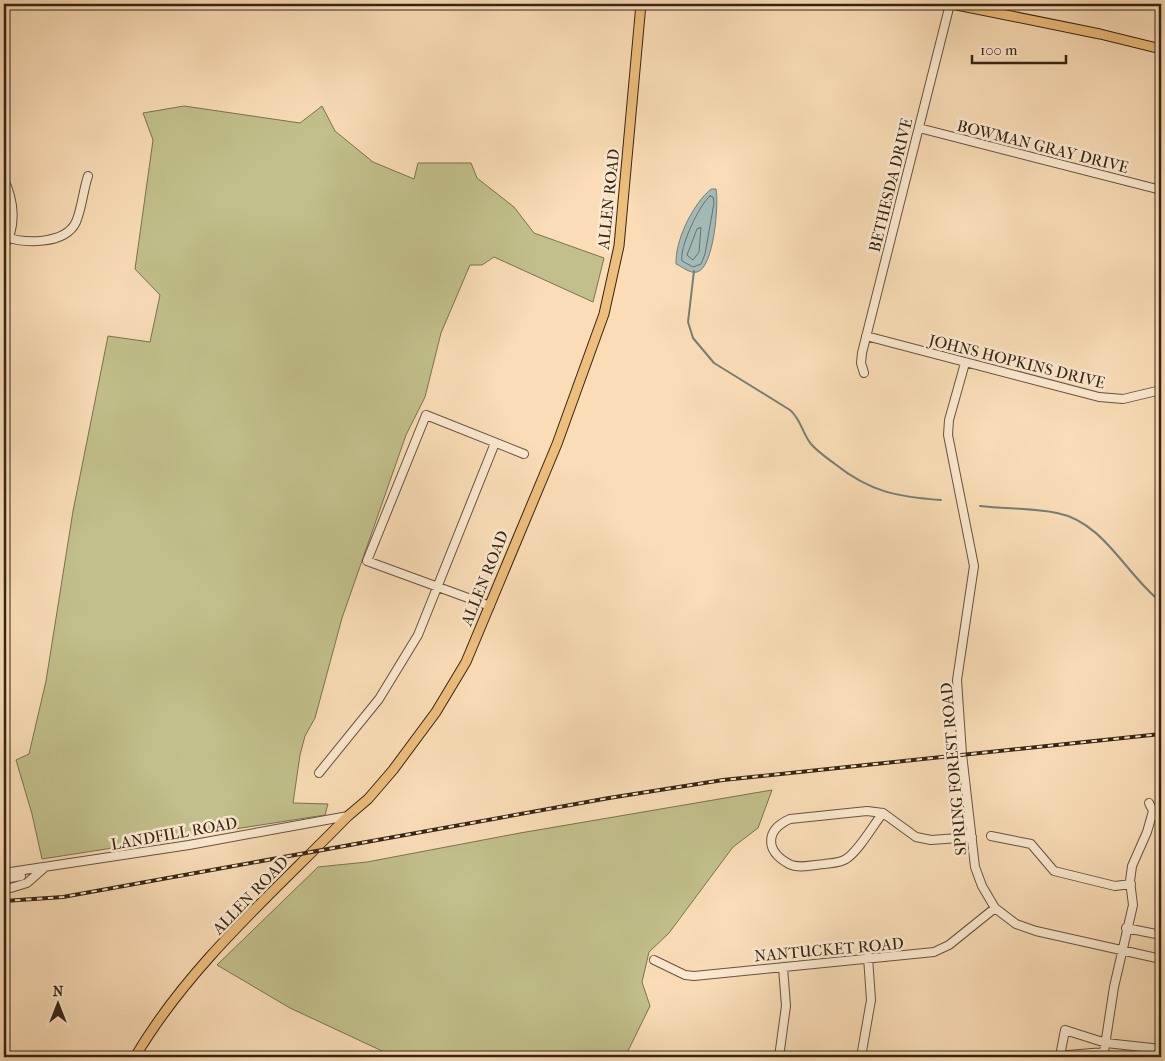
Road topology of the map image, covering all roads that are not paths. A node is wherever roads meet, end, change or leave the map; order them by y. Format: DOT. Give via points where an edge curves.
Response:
graph roads {
  1 [pos="641,4"];
  2 [pos="951,4"];
  3 [pos="1161,49"];
  4 [pos="919,128"];
  5 [pos="88,176"];
  6 [pos="4,180"];
  7 [pos="1161,190"];
  8 [pos="6,238"];
  9 [pos="4,246"];
  10 [pos="866,336"];
  11 [pos="965,363"];
  12 [pos="864,373"];
  13 [pos="1161,390"];
  14 [pos="495,443"];
  15 [pos="524,454"];
  16 [pos="438,587"];
  17 [pos="490,606"];
  18 [pos="319,773"];
  19 [pos="1150,803"];
  20 [pos="1161,808"];
  21 [pos="1153,812"];
  22 [pos="883,813"];
  23 [pos="348,816"];
  24 [pos="991,836"];
  25 [pos="972,837"];
  26 [pos="42,870"];
  27 [pos="4,876"];
  28 [pos="1131,884"];
  29 [pos="4,890"];
  30 [pos="995,908"];
  31 [pos="1126,928"];
  32 [pos="1161,935"];
  33 [pos="1122,950"];
  34 [pos="868,957"];
  35 [pos="1161,958"];
  36 [pos="654,960"];
  37 [pos="783,967"];
  38 [pos="1106,1043"];
  39 [pos="1161,1048"];
  40 [pos="1060,1056"];
  41 [pos="135,1057"];
  42 [pos="779,1057"];
  43 [pos="862,1057"];
  44 [pos="1044,1057"];
  1 -- 17 [label="main road, ALLEN ROAD" via="619,246 604,314 557,444 518,531"];
  2 -- 3 [label="main road"];
  2 -- 4 [label="street, BETHESDA DRIVE"];
  4 -- 7 [label="street, BOWMAN GRAY DRIVE"];
  4 -- 10 [label="street, BETHESDA DRIVE"];
  5 -- 8 [label="street" via="76,221 71,228 55,238 42,240"];
  6 -- 8 [label="street" via="13,215"];
  8 -- 9 [label="street"];
  10 -- 11 [label="street, JOHNS HOPKINS DRIVE"];
  10 -- 12 [label="street, BETHESDA DRIVE" via="861,363"];
  11 -- 13 [label="street, JOHNS HOPKINS DRIVE" via="1099,397 1123,399"];
  11 -- 25 [label="street, SPRING FOREST ROAD" via="948,435 974,566 957,680"];
  14 -- 15 [label="street"];
  14 -- 16 [label="street"];
  14 -- 16 [label="street" via="426,415 367,561"];
  16 -- 17 [label="street"];
  16 -- 18 [label="street" via="418,635 379,699"];
  17 -- 23 [label="main road, ALLEN ROAD" via="466,662 436,712 393,770"];
  19 -- 21 [label="street"];
  20 -- 21 [label="street"];
  21 -- 28 [label="street" via="1132,866"];
  22 -- 22 [label="street" via="867,811 790,819 780,824 771,837 771,846 774,853 790,864 840,862 849,857"];
  22 -- 25 [label="street" via="916,837 931,840"];
  23 -- 26 [label="street, LANDFILL ROAD"];
  23 -- 41 [label="main road, ALLEN ROAD" via="204,964 151,1030"];
  24 -- 28 [label="street" via="1031,844 1054,871 1115,886"];
  25 -- 30 [label="street, SPRING FOREST ROAD" via="982,886"];
  26 -- 27 [label="street, LANDFILL ROAD"];
  26 -- 29 [label="street" via="27,883"];
  28 -- 31 [label="street" via="1133,905"];
  30 -- 33 [label="street, SPRING FOREST ROAD" via="1016,924 1036,932"];
  30 -- 34 [label="street, NANTUCKET ROAD" via="949,945 934,952"];
  31 -- 32 [label="street"];
  31 -- 33 [label="street"];
  33 -- 35 [label="street, SPRING FOREST ROAD"];
  33 -- 38 [label="street"];
  34 -- 37 [label="street, NANTUCKET ROAD"];
  34 -- 43 [label="street" via="871,1000"];
  36 -- 37 [label="street, NANTUCKET ROAD" via="684,975 694,976"];
  37 -- 42 [label="street" via="786,1006"];
  38 -- 39 [label="street"];
  38 -- 40 [label="street" via="1104,1052"];
  38 -- 40 [label="street" via="1065,1030"];
  40 -- 44 [label="street"];
}
